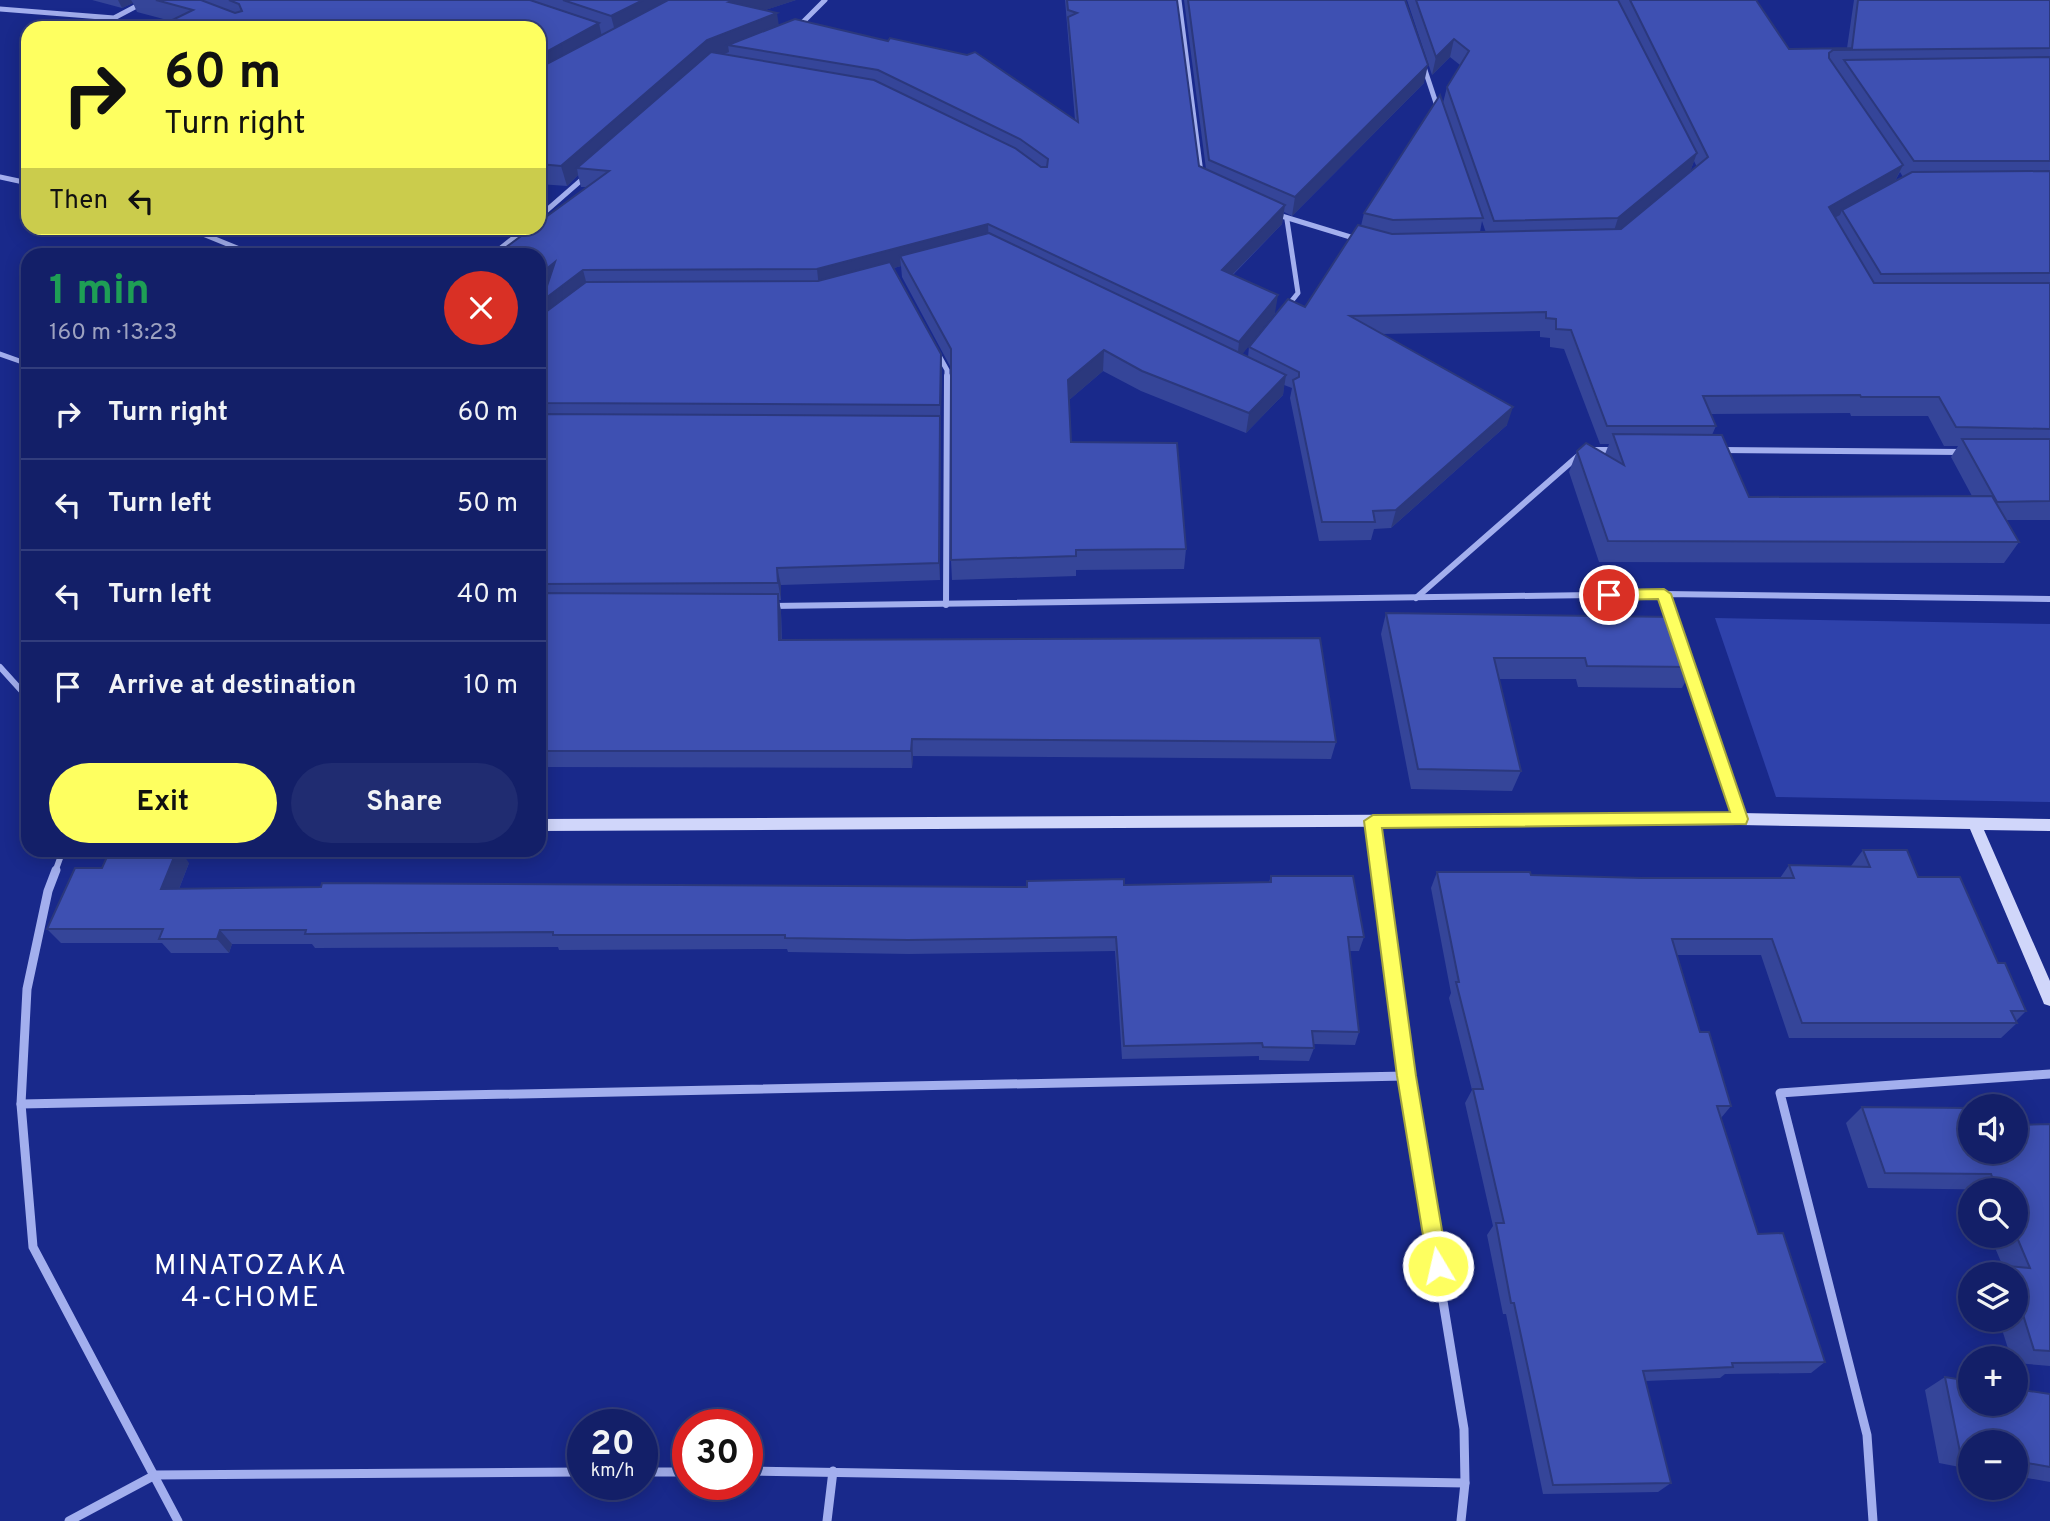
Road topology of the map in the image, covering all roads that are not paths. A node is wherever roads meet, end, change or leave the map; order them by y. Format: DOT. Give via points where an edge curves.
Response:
graph roads {
  1 [pos="148,0"];
  2 [pos="825,0"];
  3 [pos="1179,0"];
  4 [pos="0,9"];
  5 [pos="793,33"];
  6 [pos="1423,64"];
  7 [pos="1441,116"];
  8 [pos="591,172"];
  9 [pos="0,177"];
  10 [pos="21,182"];
  11 [pos="1202,183"];
  12 [pos="1263,209"];
  13 [pos="546,211"];
  14 [pos="1287,220"];
  15 [pos="205,235"];
  16 [pos="517,235"];
  17 [pos="1363,240"];
  18 [pos="237,248"];
  19 [pos="501,248"];
  20 [pos="1282,314"];
  21 [pos="934,346"];
  22 [pos="0,354"];
  23 [pos="21,362"];
  24 [pos="933,428"];
  25 [pos="946,428"];
  26 [pos="1627,450"];
  27 [pos="1709,450"];
  28 [pos="1968,452"];
  29 [pos="1664,594"];
  30 [pos="1415,598"];
  31 [pos="2050,598"];
  32 [pos="946,605"];
  33 [pos="756,606"];
  34 [pos="1677,634"];
  35 [pos="1686,660"];
  36 [pos="0,667"];
  37 [pos="21,690"];
  38 [pos="1740,819"];
  39 [pos="1373,821"];
  40 [pos="546,825"];
  41 [pos="1975,825"];
  42 [pos="2050,825"];
  43 [pos="60,857"];
  44 [pos="2050,999"];
  45 [pos="2050,1074"];
  46 [pos="1406,1076"];
  47 [pos="21,1104"];
  48 [pos="763,1471"];
  49 [pos="833,1471"];
  50 [pos="567,1472"];
  51 [pos="155,1475"];
  52 [pos="1465,1483"];
  53 [pos="69,1521"];
  54 [pos="178,1521"];
  55 [pos="827,1521"];
  56 [pos="1461,1521"];
  57 [pos="1873,1521"];
  1 -- 4 [label="street" via="114,18"];
  2 -- 5 [label="street"];
  3 -- 11 [label="street"];
  6 -- 7 [label="street"];
  8 -- 13 [label="street"];
  9 -- 10 [label="street"];
  12 -- 14 [label="street"];
  14 -- 17 [label="street"];
  14 -- 20 [label="street" via="1298,293"];
  15 -- 18 [label="street"];
  16 -- 19 [label="street"];
  21 -- 25 [label="street" via="947,370"];
  22 -- 23 [label="street"];
  24 -- 25 [label="street"];
  25 -- 32 [label="street"];
  26 -- 30 [label="street" via="1586,450"];
  27 -- 28 [label="street"];
  29 -- 30 [label="street"];
  29 -- 31 [label="street"];
  29 -- 34 [label="street"];
  30 -- 32 [label="street"];
  32 -- 33 [label="street"];
  35 -- 38 [label="street"];
  36 -- 37 [label="street"];
  38 -- 39 [label="street"];
  38 -- 41 [label="street"];
  39 -- 40 [label="street"];
  39 -- 46 [label="street"];
  41 -- 42 [label="street"];
  41 -- 44 [label="street"];
  43 -- 47 [label="street" via="48,891 27,989"];
  45 -- 57 [label="street" via="1780,1093 1867,1435"];
  46 -- 47 [label="street"];
  46 -- 52 [label="street" via="1464,1429"];
  47 -- 51 [label="street" via="33,1247"];
  48 -- 49 [label="street"];
  49 -- 52 [label="street"];
  49 -- 55 [label="street"];
  50 -- 51 [label="street"];
  51 -- 53 [label="street"];
  51 -- 54 [label="street"];
  52 -- 56 [label="street"];
}
